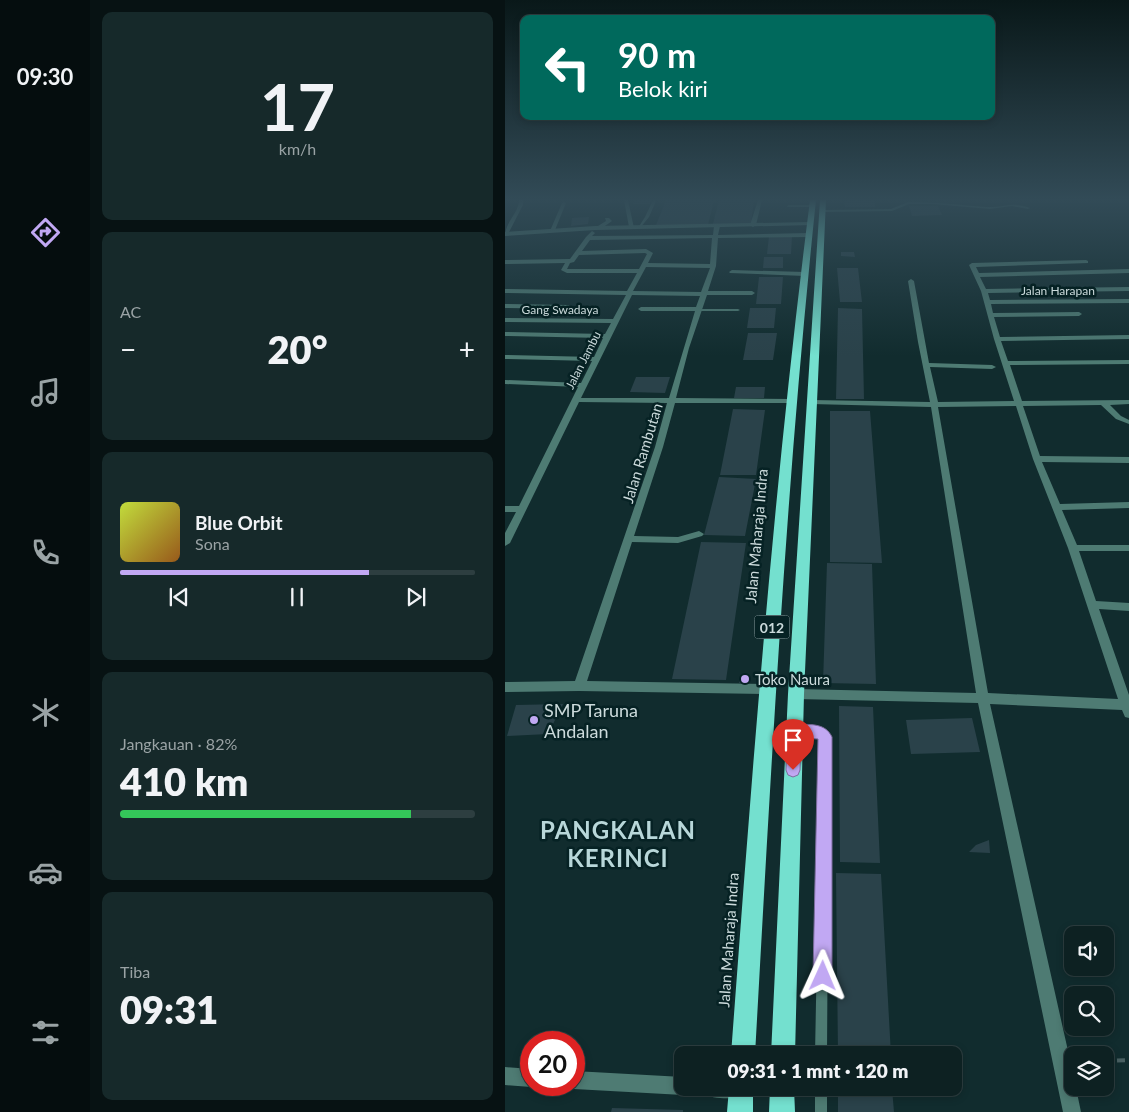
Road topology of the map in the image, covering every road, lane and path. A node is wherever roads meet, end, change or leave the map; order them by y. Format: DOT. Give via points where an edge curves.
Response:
graph roads {
  1 [pos="713,252"];
  2 [pos="807,252"];
  3 [pos="818,252"];
  4 [pos="578,253"];
  5 [pos="505,262"];
  6 [pos="568,262"];
  7 [pos="1086,262"];
  8 [pos="713,266"];
  9 [pos="643,268"];
  10 [pos="1129,271"];
  11 [pos="732,272"];
  12 [pos="978,275"];
  13 [pos="803,281"];
  14 [pos="911,281"];
  15 [pos="818,287"];
  16 [pos="1129,289"];
  17 [pos="984,290"];
  18 [pos="505,291"];
  19 [pos="752,293"];
  20 [pos="630,294"];
  21 [pos="705,294"];
  22 [pos="1129,301"];
  23 [pos="988,302"];
  24 [pos="505,306"];
  25 [pos="568,307"];
  26 [pos="641,309"];
  27 [pos="699,309"];
  28 [pos="738,310"];
  29 [pos="1079,314"];
  30 [pos="991,315"];
  31 [pos="505,320"];
  32 [pos="615,321"];
  33 [pos="505,334"];
  34 [pos="608,336"];
  35 [pos="1129,337"];
  36 [pos="997,338"];
  37 [pos="505,357"];
  38 [pos="596,359"];
  39 [pos="1005,362"];
  40 [pos="1129,362"];
  41 [pos="926,365"];
  42 [pos="992,367"];
  43 [pos="505,382"];
  44 [pos="583,385"];
  45 [pos="576,400"];
  46 [pos="672,401"];
  47 [pos="791,401"];
  48 [pos="811,402"];
  49 [pos="1019,402"];
  50 [pos="1129,402"];
  51 [pos="1105,403"];
  52 [pos="934,404"];
  53 [pos="1129,422"];
  54 [pos="1037,460"];
  55 [pos="1129,460"];
  56 [pos="1129,506"];
  57 [pos="1057,507"];
  58 [pos="505,509"];
  59 [pos="522,509"];
  60 [pos="699,534"];
  61 [pos="629,539"];
  62 [pos="506,541"];
  63 [pos="1073,548"];
  64 [pos="1129,548"];
  65 [pos="1093,605"];
  66 [pos="1129,607"];
  67 [pos="579,686"];
  68 [pos="505,687"];
  69 [pos="767,689"];
  70 [pos="796,694"];
  71 [pos="983,698"];
  72 [pos="1128,708"];
  73 [pos="794,731"];
  74 [pos="744,1046"];
  75 [pos="783,1046"];
  76 [pos="821,1046"];
  77 [pos="1129,1060"];
  78 [pos="1114,1061"];
  79 [pos="505,1076"];
  80 [pos="520,1077"];
  81 [pos="585,1081"];
  82 [pos="674,1086"];
  83 [pos="782,1096"];
  84 [pos="821,1096"];
  85 [pos="782,1112"];
  86 [pos="821,1112"];
  87 [pos="1072,1112"];
  1 -- 8 [label="street, Jalan Rambutan"];
  2 -- 13 [label="highway, Jalan Maharaja Indra / 012"];
  3 -- 15 [label="highway, 012"];
  4 -- 6 [label="street"];
  4 -- 9 [label="street" via="650,253"];
  5 -- 6 [label="street"];
  6 -- 9 [label="street" via="564,270 567,272"];
  7 -- 12 [label="street" via="973,265"];
  8 -- 9 [label="street"];
  8 -- 21 [label="street, Jalan Rambutan"];
  9 -- 20 [label="street, Jalan Jambu"];
  10 -- 12 [label="street"];
  11 -- 13 [label="street"];
  12 -- 17 [label="street"];
  13 -- 15 [label="highway"];
  13 -- 47 [label="highway, Jalan Maharaja Indra / 012"];
  14 -- 41 [label="street"];
  15 -- 48 [label="highway, 012"];
  16 -- 17 [label="street, Jalan Harapan"];
  17 -- 23 [label="street"];
  18 -- 20 [label="street"];
  19 -- 21 [label="street"];
  20 -- 21 [label="street"];
  20 -- 32 [label="street, Jalan Jambu"];
  21 -- 27 [label="street, Jalan Rambutan"];
  22 -- 23 [label="street, Jalan Harapan"];
  23 -- 30 [label="street"];
  24 -- 25 [label="street"];
  26 -- 27 [label="street"];
  27 -- 28 [label="lane"];
  27 -- 46 [label="street, Jalan Rambutan"];
  29 -- 30 [label="street"];
  30 -- 36 [label="street"];
  31 -- 32 [label="street, Gang Swadaya"];
  32 -- 34 [label="street, Jalan Jambu"];
  33 -- 34 [label="street"];
  34 -- 38 [label="street, Jalan Jambu"];
  35 -- 36 [label="street"];
  36 -- 39 [label="street"];
  37 -- 38 [label="street"];
  38 -- 44 [label="street, Jalan Jambu"];
  39 -- 40 [label="street"];
  39 -- 49 [label="street"];
  41 -- 42 [label="street"];
  41 -- 52 [label="street"];
  43 -- 44 [label="street"];
  44 -- 45 [label="street, Jalan Jambu"];
  45 -- 46 [label="street"];
  45 -- 59 [label="street, Jalan Jambu"];
  46 -- 47 [label="street"];
  46 -- 61 [label="street, Jalan Rambutan"];
  47 -- 69 [label="highway, Jalan Maharaja Indra / 012"];
  48 -- 52 [label="street"];
  48 -- 70 [label="highway, 012"];
  49 -- 51 [label="street"];
  49 -- 52 [label="street"];
  49 -- 54 [label="street"];
  50 -- 51 [label="street"];
  51 -- 53 [label="street" via="1113,413"];
  52 -- 71 [label="street"];
  54 -- 55 [label="street"];
  54 -- 57 [label="street"];
  56 -- 57 [label="street"];
  57 -- 63 [label="street"];
  58 -- 59 [label="street"];
  59 -- 62 [label="street, Jalan Jambu"];
  60 -- 61 [label="street" via="678,540"];
  61 -- 67 [label="street, Jalan Rambutan"];
  63 -- 64 [label="street"];
  63 -- 65 [label="street"];
  65 -- 66 [label="street"];
  65 -- 72 [label="street"];
  67 -- 68 [label="street"];
  67 -- 69 [label="street"];
  69 -- 74 [label="highway, Jalan Maharaja Indra / 012"];
  70 -- 71 [label="street"];
  70 -- 73 [label="highway, 012"];
  71 -- 72 [label="street"];
  71 -- 87 [label="street"];
  73 -- 75 [label="highway, 012"];
  73 -- 76 [label="lane" via="818,732 825,737"];
  77 -- 78 [label="path"];
  79 -- 80 [label="street"];
  81 -- 82 [label="street"];
  83 -- 85 [label="highway"];
  84 -- 86 [label="lane"];
}
